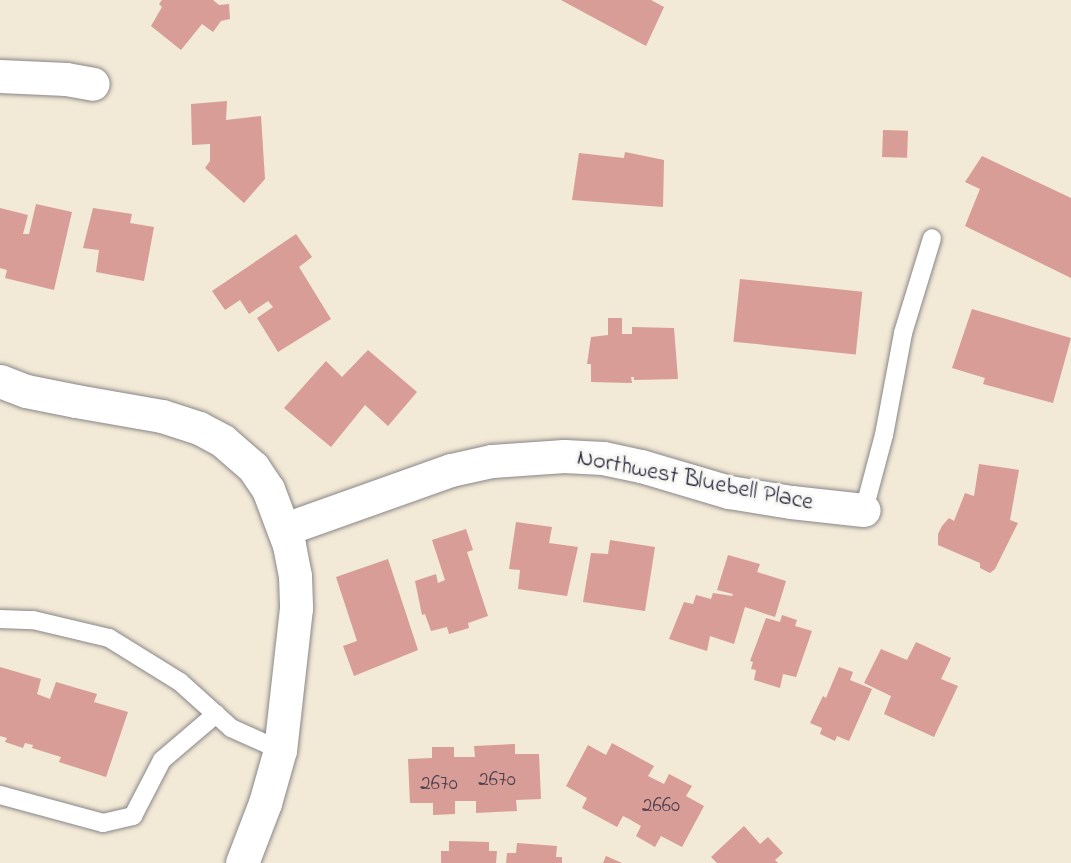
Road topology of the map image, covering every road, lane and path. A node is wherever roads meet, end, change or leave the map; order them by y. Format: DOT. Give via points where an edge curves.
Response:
graph roads {
  1 [pos="0,76"];
  2 [pos="93,84"];
  3 [pos="932,238"];
  4 [pos="0,381"];
  5 [pos="864,510"];
  6 [pos="285,529"];
  7 [pos="0,620"];
  8 [pos="216,714"];
  9 [pos="280,750"];
  10 [pos="0,795"];
  11 [pos="242,863"];
  1 -- 2 [label="street"];
  3 -- 5 [label="lane" via="903,333 884,435"];
  4 -- 6 [label="street" via="76,401 162,416 199,428 223,441 253,467 268,489"];
  5 -- 6 [label="street, Northwest Bluebell Place" via="729,492 641,466 603,458 564,456 492,461 452,470"];
  6 -- 9 [label="street" via="295,576 296,608"];
  7 -- 8 [label="lane" via="33,620 109,638 180,682"];
  8 -- 9 [label="lane" via="231,728"];
  8 -- 10 [label="lane" via="162,760 133,816 103,823"];
  9 -- 11 [label="street"];
}
